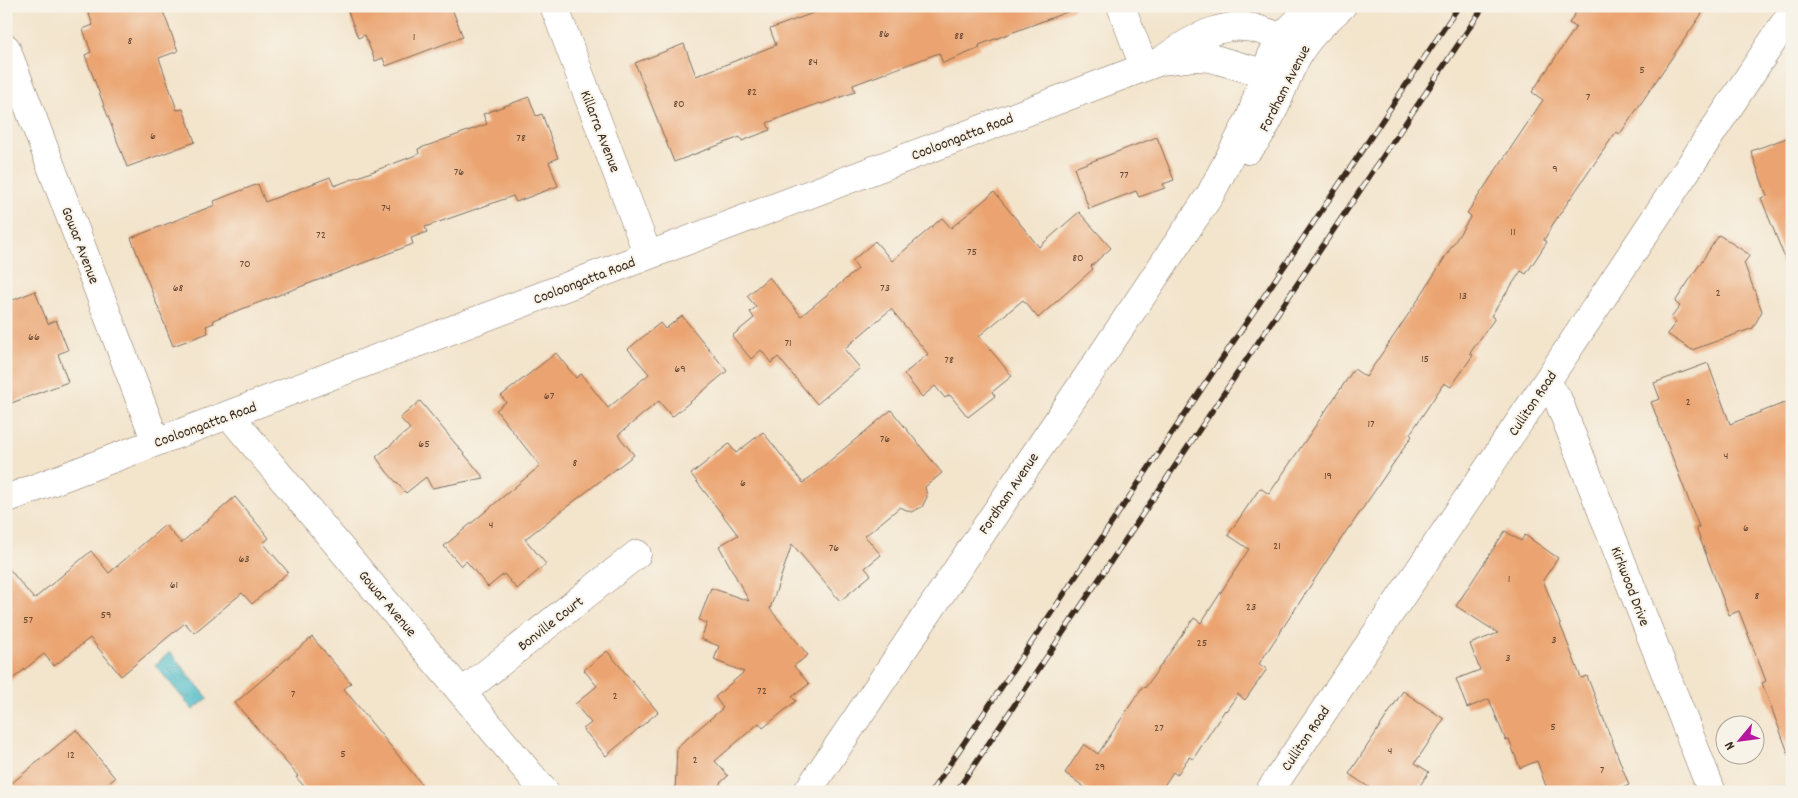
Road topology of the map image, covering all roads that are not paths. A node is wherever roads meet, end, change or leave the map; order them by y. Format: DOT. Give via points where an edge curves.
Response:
graph roads {
  1 [pos="554,6"];
  2 [pos="1121,6"];
  3 [pos="1312,6"];
  4 [pos="1342,6"];
  5 [pos="1792,12"];
  6 [pos="6,48"];
  7 [pos="1288,52"];
  8 [pos="1152,64"];
  9 [pos="1265,72"];
  10 [pos="1210,194"];
  11 [pos="648,255"];
  12 [pos="1544,384"];
  13 [pos="229,415"];
  14 [pos="156,442"];
  15 [pos="6,499"];
  16 [pos="637,554"];
  17 [pos="463,692"];
  18 [pos="545,792"];
  19 [pos="807,792"];
  20 [pos="1269,792"];
  21 [pos="1712,792"];
  1 -- 11 [label="street, Killarra Avenue"];
  2 -- 8 [label="street"];
  3 -- 7 [label="street, Fordham Avenue" via="1295,23"];
  4 -- 7 [label="street, Fordham Avenue" via="1312,35"];
  5 -- 12 [label="street, Culliton Road"];
  6 -- 14 [label="street, Gowar Avenue"];
  7 -- 8 [label="street, Cooloongatta Road" via="1272,34 1256,28 1228,27 1194,40"];
  7 -- 9 [label="street, Fordham Avenue"];
  7 -- 10 [label="street, Fordham Avenue" via="1265,129"];
  8 -- 9 [label="street, Cooloongatta Road" via="1194,57 1211,58"];
  8 -- 11 [label="street, Cooloongatta Road"];
  9 -- 10 [label="street, Fordham Avenue" via="1250,116"];
  10 -- 19 [label="street, Fordham Avenue"];
  11 -- 13 [label="street, Cooloongatta Road"];
  12 -- 20 [label="street, Culliton Road"];
  12 -- 21 [label="street, Kirkwood Drive" via="1557,397"];
  13 -- 14 [label="street, Cooloongatta Road"];
  13 -- 17 [label="street, Gowar Avenue"];
  14 -- 15 [label="street, Cooloongatta Road"];
  16 -- 17 [label="street, Bonville Court"];
  17 -- 18 [label="street, Gowar Avenue"];
}
